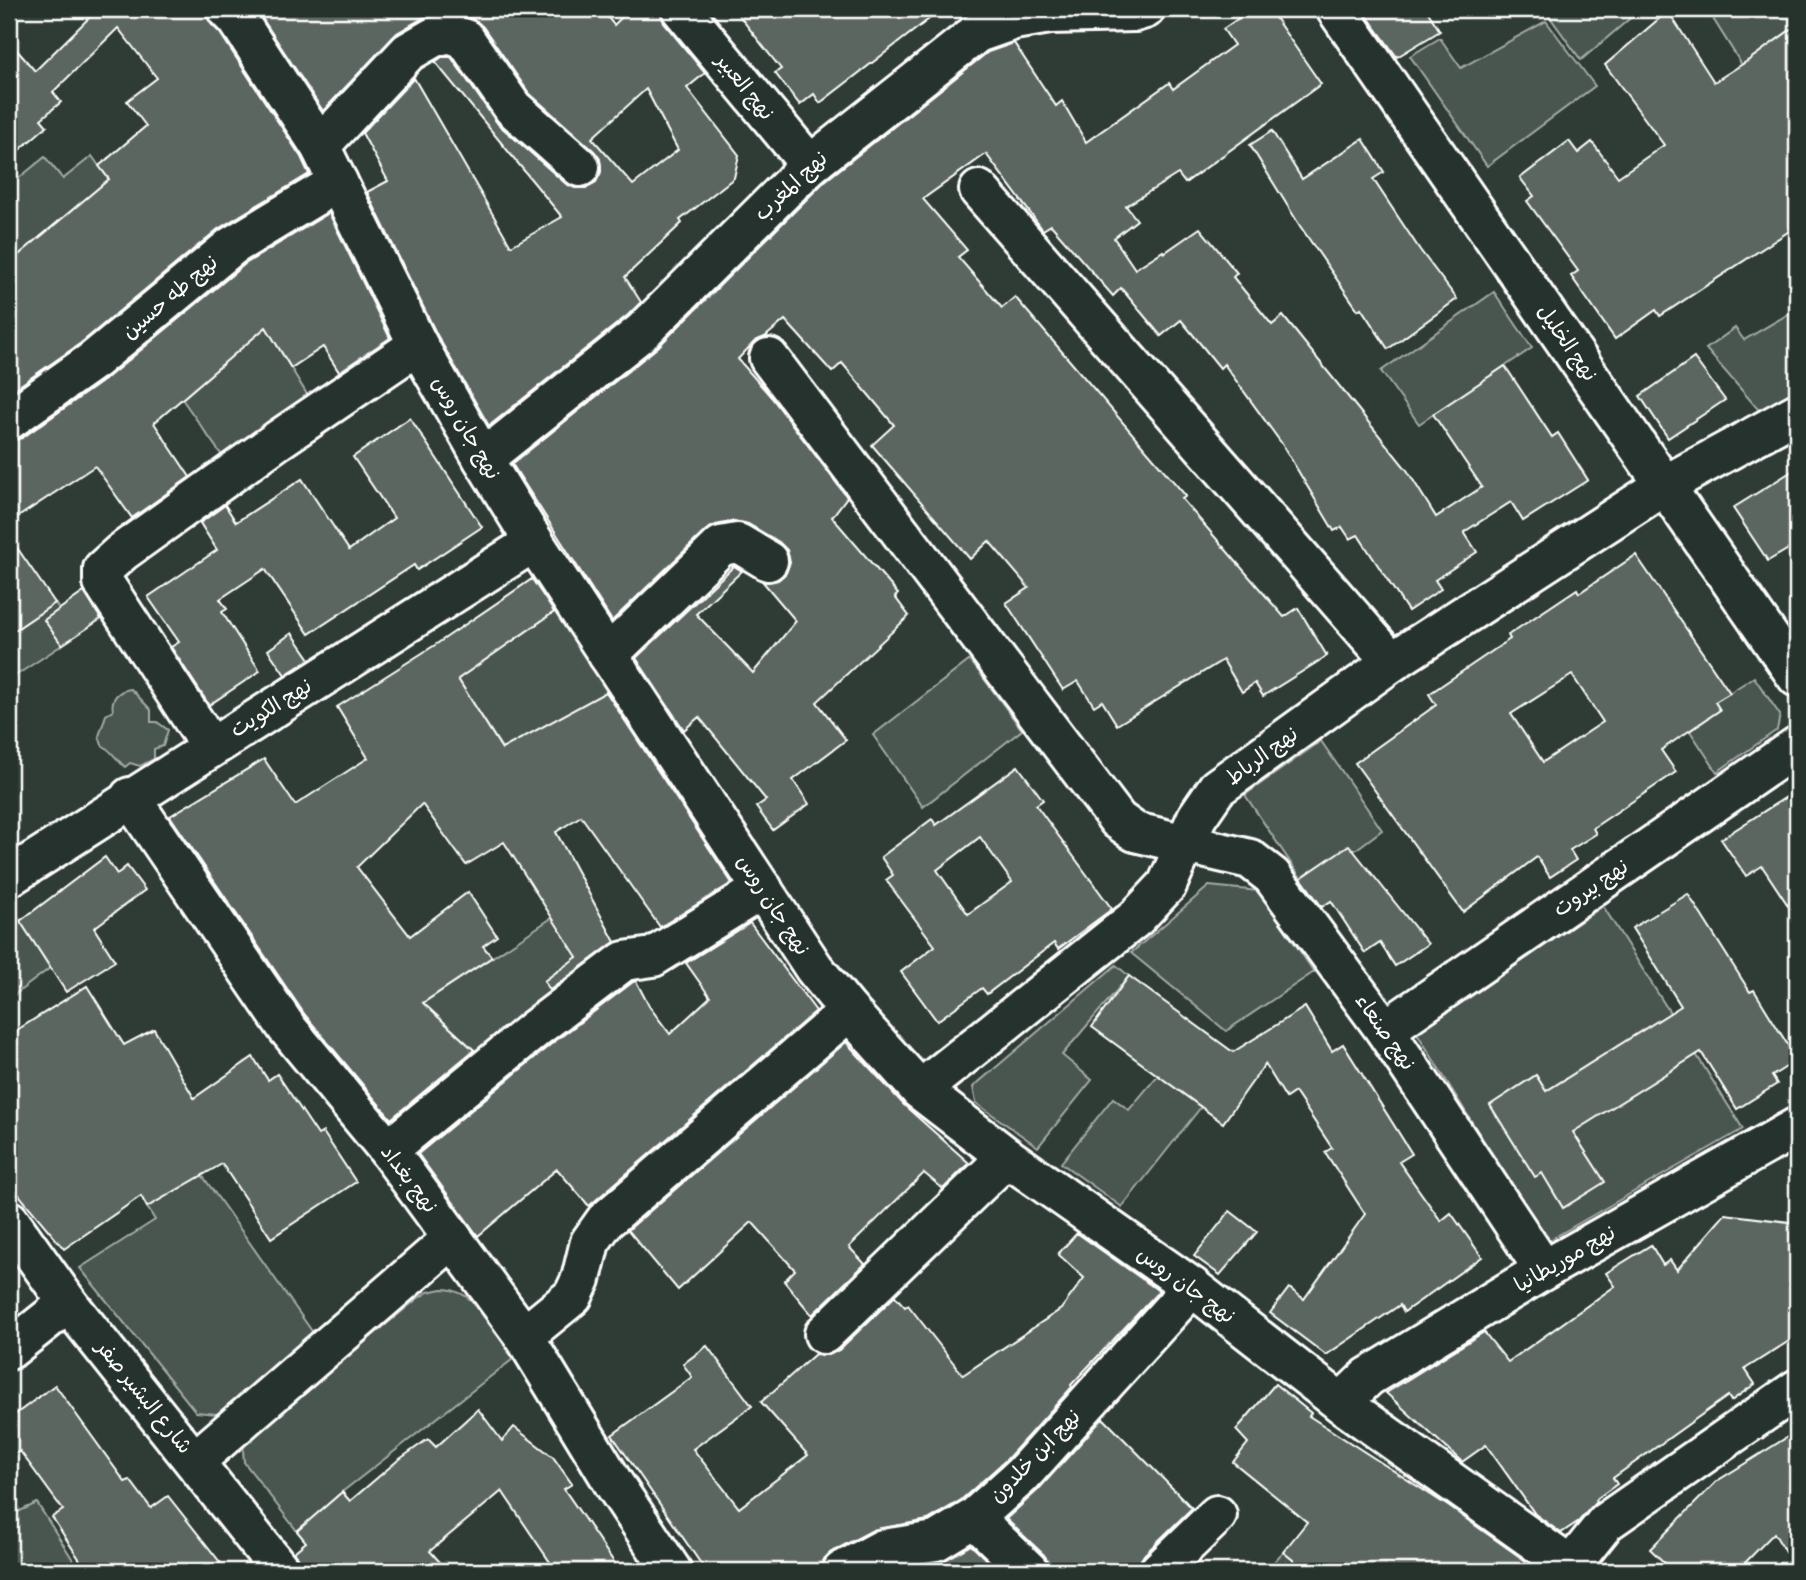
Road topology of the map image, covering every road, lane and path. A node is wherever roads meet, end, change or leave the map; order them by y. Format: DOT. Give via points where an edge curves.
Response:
graph roads {
  1 [pos="227,9"];
  2 [pos="681,9"];
  3 [pos="1145,9"];
  4 [pos="1336,9"];
  5 [pos="320,146"];
  6 [pos="810,165"];
  7 [pos="580,167"];
  8 [pos="338,182"];
  9 [pos="979,190"];
  10 [pos="418,345"];
  11 [pos="769,358"];
  12 [pos="1797,413"];
  13 [pos="9,420"];
  14 [pos="483,459"];
  15 [pos="1665,485"];
  16 [pos="534,542"];
  17 [pos="768,561"];
  18 [pos="608,655"];
  19 [pos="1392,662"];
  20 [pos="1797,677"];
  21 [pos="1797,746"];
  22 [pos="210,747"];
  23 [pos="130,797"];
  24 [pos="1186,844"];
  25 [pos="9,877"];
  26 [pos="763,889"];
  27 [pos="849,1012"];
  28 [pos="1385,1030"];
  29 [pos="920,1090"];
  30 [pos="1797,1126"];
  31 [pos="388,1150"];
  32 [pos="1007,1157"];
  33 [pos="9,1220"];
  34 [pos="452,1239"];
  35 [pos="1544,1270"];
  36 [pos="1192,1287"];
  37 [pos="68,1303"];
  38 [pos="824,1334"];
  39 [pos="524,1336"];
  40 [pos="9,1350"];
  41 [pos="1797,1389"];
  42 [pos="1341,1403"];
  43 [pos="195,1461"];
  44 [pos="1217,1515"];
  45 [pos="974,1518"];
  46 [pos="1573,1569"];
  47 [pos="281,1571"];
  48 [pos="672,1571"];
  49 [pos="842,1571"];
  50 [pos="1029,1571"];
  51 [pos="1159,1571"];
  1 -- 5 [label="street, نهج جان روس"];
  2 -- 6 [label="street, نهج العبير"];
  3 -- 6 [label="street, نهج المغرب" via="1050,13 977,33"];
  4 -- 15 [label="street, نهج الخليل"];
  5 -- 7 [label="street" via="408,52 450,33 465,39 513,108"];
  5 -- 8 [label="street, نهج جان روس"];
  6 -- 14 [label="street, نهج المغرب" via="643,331"];
  8 -- 10 [label="street, نهج جان روس"];
  8 -- 13 [label="street, نهج طه حسين" via="232,246 94,360"];
  9 -- 19 [label="street"];
  10 -- 14 [label="street, نهج جان روس"];
  10 -- 22 [label="street" via="103,569 103,582"];
  11 -- 24 [label="street, نهج صنعاء" via="1118,820 1135,832"];
  12 -- 15 [label="street, نهج الرباط"];
  14 -- 16 [label="street, نهج جان روس"];
  15 -- 19 [label="street, نهج الرباط"];
  15 -- 20 [label="street, نهج الخليل"];
  16 -- 18 [label="street, نهج جان روس"];
  16 -- 22 [label="street, نهج الكويت"];
  17 -- 18 [label="street" via="738,543 722,546"];
  18 -- 26 [label="street, نهج جان روس"];
  19 -- 24 [label="street, نهج الرباط" via="1217,788"];
  21 -- 28 [label="street, نهج بيروت"];
  22 -- 23 [label="street, نهج الكويت"];
  23 -- 25 [label="street, نهج الكويت"];
  23 -- 31 [label="street, نهج بغداد" via="287,1028"];
  24 -- 28 [label="street, نهج صنعاء" via="1250,859 1272,876"];
  24 -- 29 [label="street, نهج الرباط" via="1167,886 1136,918"];
  26 -- 27 [label="street, نهج جان روس"];
  26 -- 31 [label="street" via="653,957 624,961"];
  27 -- 29 [label="street, نهج جان روس"];
  27 -- 39 [label="street" via="605,1222 590,1242 573,1296"];
  28 -- 35 [label="street, نهج صنعاء"];
  29 -- 32 [label="street, نهج جان روس"];
  30 -- 35 [label="street, نهج موريطانيا"];
  31 -- 34 [label="street, نهج بغداد"];
  32 -- 36 [label="street, نهج جان روس"];
  32 -- 38 [label="street"];
  33 -- 37 [label="street, شارع البشير صفر"];
  34 -- 39 [label="street, نهج بغداد"];
  34 -- 43 [label="street"];
  35 -- 42 [label="street, نهج موريطانيا" via="1368,1377"];
  36 -- 42 [label="street, نهج جان روس"];
  36 -- 45 [label="street, نهج ابن خلدون" via="1022,1475"];
  37 -- 40 [label="street"];
  37 -- 43 [label="street, شارع البشير صفر"];
  39 -- 48 [label="street, نهج بغداد"];
  41 -- 46 [label="street" via="1606,1522"];
  42 -- 46 [label="street, نهج جان روس"];
  43 -- 47 [label="street, شارع البشير صفر"];
  44 -- 51 [label="street"];
  45 -- 49 [label="street, نهج ابن خلدون" via="936,1541 883,1549"];
  45 -- 50 [label="street"];
}
